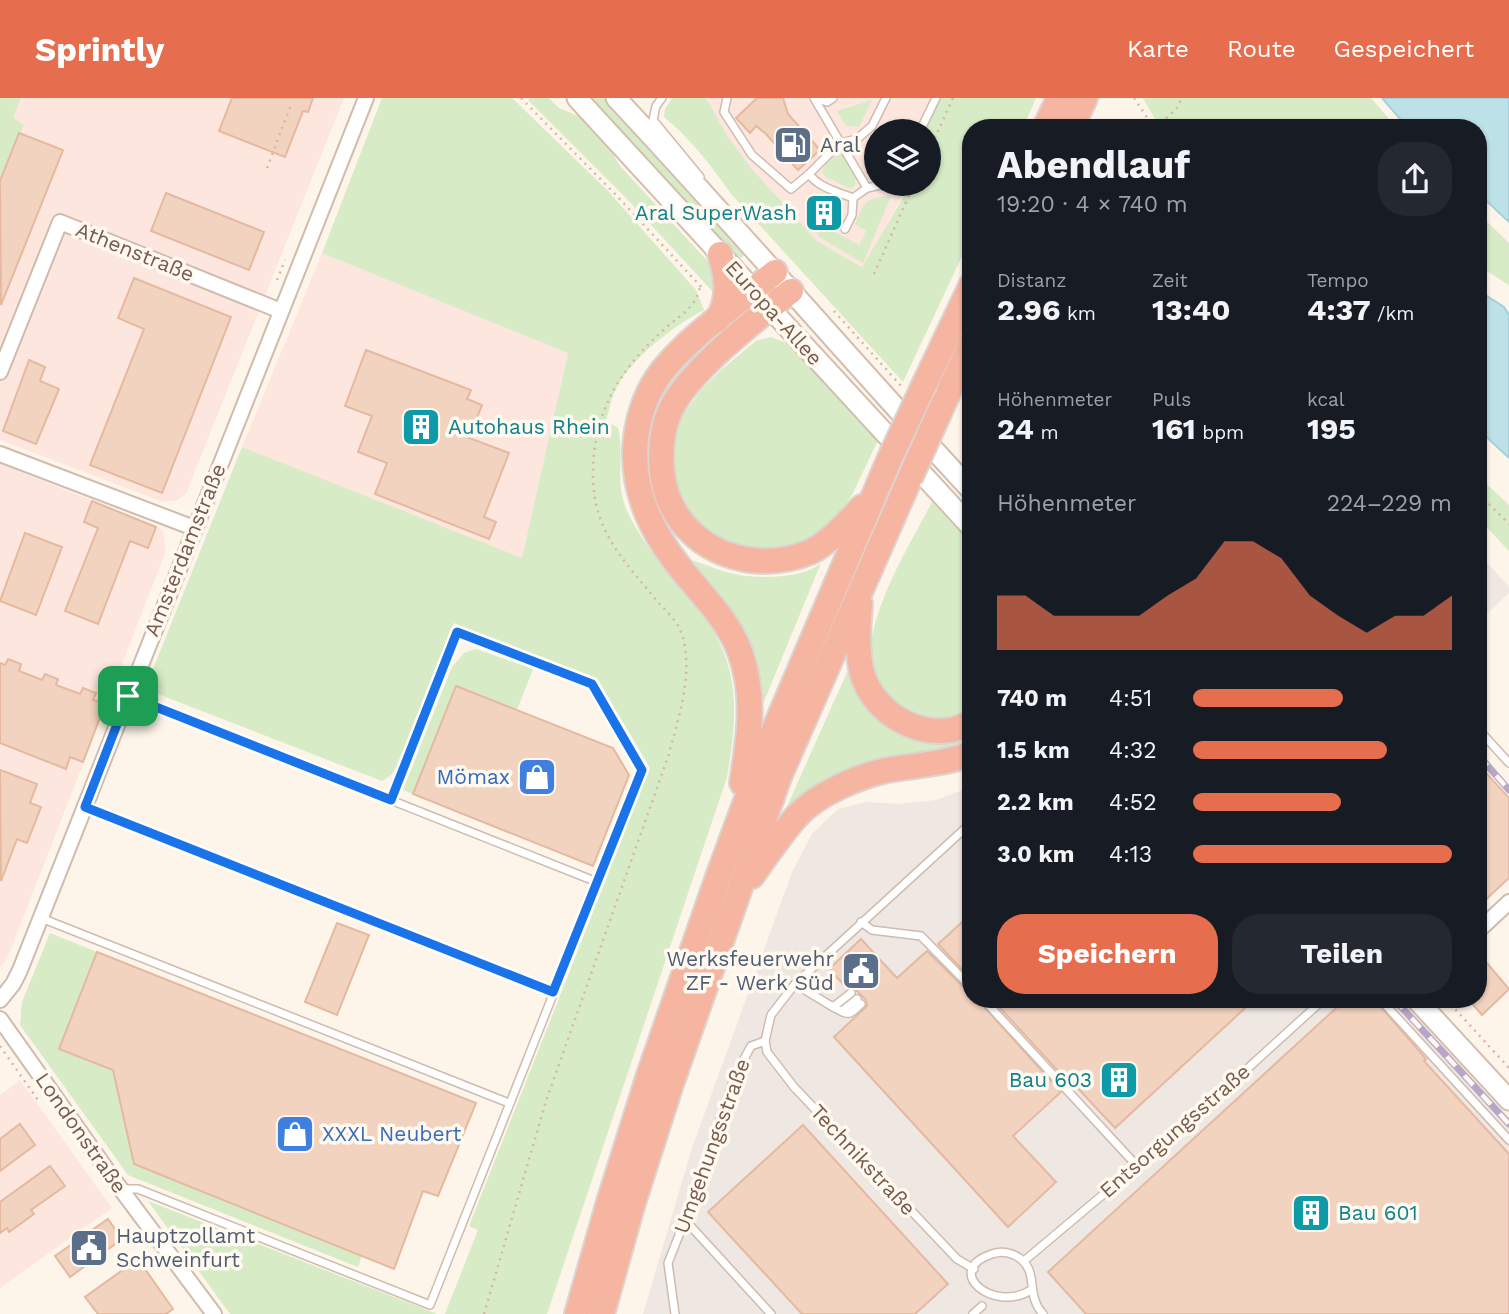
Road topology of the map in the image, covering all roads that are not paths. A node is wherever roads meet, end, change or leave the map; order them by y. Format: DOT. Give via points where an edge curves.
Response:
graph roads {
  1 [pos="366,98"];
  2 [pos="577,98"];
  3 [pos="616,98"];
  4 [pos="662,98"];
  5 [pos="727,98"];
  6 [pos="815,98"];
  7 [pos="833,98"];
  8 [pos="886,98"];
  9 [pos="936,98"];
  10 [pos="1059,98"];
  11 [pos="1085,98"];
  12 [pos="926,119"];
  13 [pos="1049,119"];
  14 [pos="1075,119"];
  15 [pos="840,143"];
  16 [pos="809,174"];
  17 [pos="864,183"];
  18 [pos="864,190"];
  19 [pos="853,198"];
  20 [pos="715,205"];
  21 [pos="845,229"];
  22 [pos="720,254"];
  23 [pos="775,272"];
  24 [pos="791,290"];
  25 [pos="761,300"];
  26 [pos="962,305"];
  27 [pos="281,311"];
  28 [pos="716,321"];
  29 [pos="962,363"];
  30 [pos="0,372"];
  31 [pos="0,454"];
  32 [pos="962,480"];
  33 [pos="874,494"];
  34 [pos="962,517"];
  35 [pos="194,528"];
  36 [pos="863,583"];
  37 [pos="128,696"];
  38 [pos="962,726"];
  39 [pos="1487,739"];
  40 [pos="962,757"];
  41 [pos="1509,763"];
  42 [pos="391,800"];
  43 [pos="85,807"];
  44 [pos="962,831"];
  45 [pos="734,833"];
  46 [pos="597,883"];
  47 [pos="1509,902"];
  48 [pos="732,906"];
  49 [pos="41,918"];
  50 [pos="1487,918"];
  51 [pos="861,922"];
  52 [pos="962,978"];
  53 [pos="795,984"];
  54 [pos="553,992"];
  55 [pos="0,1000"];
  56 [pos="833,1007"];
  57 [pos="990,1008"];
  58 [pos="1314,1008"];
  59 [pos="1388,1008"];
  60 [pos="1424,1008"];
  61 [pos="0,1019"];
  62 [pos="765,1041"];
  63 [pos="1509,1100"];
  64 [pos="509,1103"];
  65 [pos="1509,1140"];
  66 [pos="1137,1166"];
  67 [pos="121,1189"];
  68 [pos="685,1220"];
  69 [pos="1024,1261"];
  70 [pos="974,1269"];
  71 [pos="1031,1290"];
  72 [pos="1024,1301"];
  73 [pos="982,1306"];
  74 [pos="991,1312"];
  75 [pos="214,1314"];
  76 [pos="577,1314"];
  77 [pos="602,1314"];
  78 [pos="675,1314"];
  79 [pos="771,1314"];
  80 [pos="974,1314"];
  81 [pos="1043,1314"];
  1 -- 27 [label="street, Amsterdamstraße"];
  2 -- 22 [label="street, Europa-Allee"];
  3 -- 20 [label="street, Europa-Allee"];
  4 -- 20 [label="lane" via="653,120 696,170"];
  5 -- 16 [label="lane" via="724,112 752,155 791,189"];
  6 -- 7 [label="lane" via="827,102"];
  6 -- 15 [label="lane"];
  8 -- 15 [label="lane" via="872,126 857,138"];
  9 -- 12 [label="lane"];
  10 -- 13 [label="highway"];
  11 -- 14 [label="highway"];
  15 -- 16 [label="lane"];
  15 -- 17 [label="lane"];
  16 -- 19 [label="lane"];
  18 -- 19 [label="lane"];
  19 -- 21 [label="lane"];
  20 -- 23 [label="street, Europa-Allee"];
  22 -- 25 [label="street, Europa-Allee"];
  22 -- 28 [label="highway" via="727,277 724,308"];
  23 -- 24 [label="street, Europa-Allee"];
  23 -- 25 [label="highway"];
  24 -- 25 [label="highway"];
  24 -- 32 [label="street, Europa-Allee"];
  25 -- 28 [label="highway"];
  25 -- 33 [label="highway" via="668,413 661,460 667,497 678,519 691,534 721,553 773,561 810,552 844,527"];
  25 -- 34 [label="street, Europa-Allee"];
  26 -- 33 [label="highway, bridge"];
  27 -- 30 [label="street, Athenstraße" via="60,222"];
  27 -- 35 [label="street, Amsterdamstraße"];
  28 -- 45 [label="highway" via="675,356 652,387 637,426 635,465 651,524 725,623 748,681 751,715"];
  29 -- 36 [label="highway, bridge"];
  31 -- 35 [label="street"];
  33 -- 45 [label="highway"];
  35 -- 37 [label="street, Amsterdamstraße"];
  36 -- 38 [label="highway" via="860,653 873,697 900,721 917,727 950,730"];
  36 -- 48 [label="highway" via="779,776"];
  37 -- 42 [label="lane"];
  37 -- 43 [label="street, Amsterdamstraße"];
  39 -- 41 [label="lane"];
  40 -- 48 [label="highway" via="878,772 830,792 799,813"];
  42 -- 46 [label="lane"];
  42 -- 46 [label="lane" via="457,632 592,684 642,770"];
  43 -- 49 [label="street, Amsterdamstraße"];
  43 -- 54 [label="lane"];
  44 -- 51 [label="lane, Umgehungsstraße"];
  45 -- 76 [label="highway" via="653,1063"];
  46 -- 54 [label="lane"];
  47 -- 50 [label="street"];
  48 -- 77 [label="highway" via="632,1206"];
  49 -- 55 [label="street, Amsterdamstraße" via="13,984"];
  49 -- 64 [label="lane"];
  51 -- 52 [label="lane" via="872,930 921,936"];
  51 -- 53 [label="lane, Umgehungsstraße"];
  53 -- 56 [label="lane"];
  53 -- 62 [label="lane, Umgehungsstraße" via="771,1015"];
  54 -- 64 [label="lane"];
  56 -- 56 [label="lane" via="856,999 851,1014"];
  57 -- 66 [label="lane"];
  58 -- 66 [label="lane, Entsorgungsstraße"];
  59 -- 65 [label="lane"];
  60 -- 63 [label="street"];
  61 -- 67 [label="street, Londonstraße"];
  62 -- 68 [label="lane, Umgehungsstraße" via="751,1046 742,1060"];
  62 -- 70 [label="lane, Technikstraße" via="767,1052 794,1087 957,1259"];
  64 -- 67 [label="lane" via="430,1304 138,1189"];
  66 -- 69 [label="lane, Entsorgungsstraße"];
  67 -- 75 [label="street, Londonstraße"];
  68 -- 78 [label="lane, Umgehungsstraße" via="668,1263"];
  68 -- 79 [label="lane"];
  69 -- 70 [label="lane" via="1001,1252 981,1259"];
  69 -- 71 [label="lane" via="1032,1279"];
  70 -- 73 [label="lane" via="971,1286"];
  71 -- 72 [label="lane"];
  71 -- 81 [label="lane"];
  73 -- 74 [label="lane"];
  73 -- 80 [label="lane"];
}
